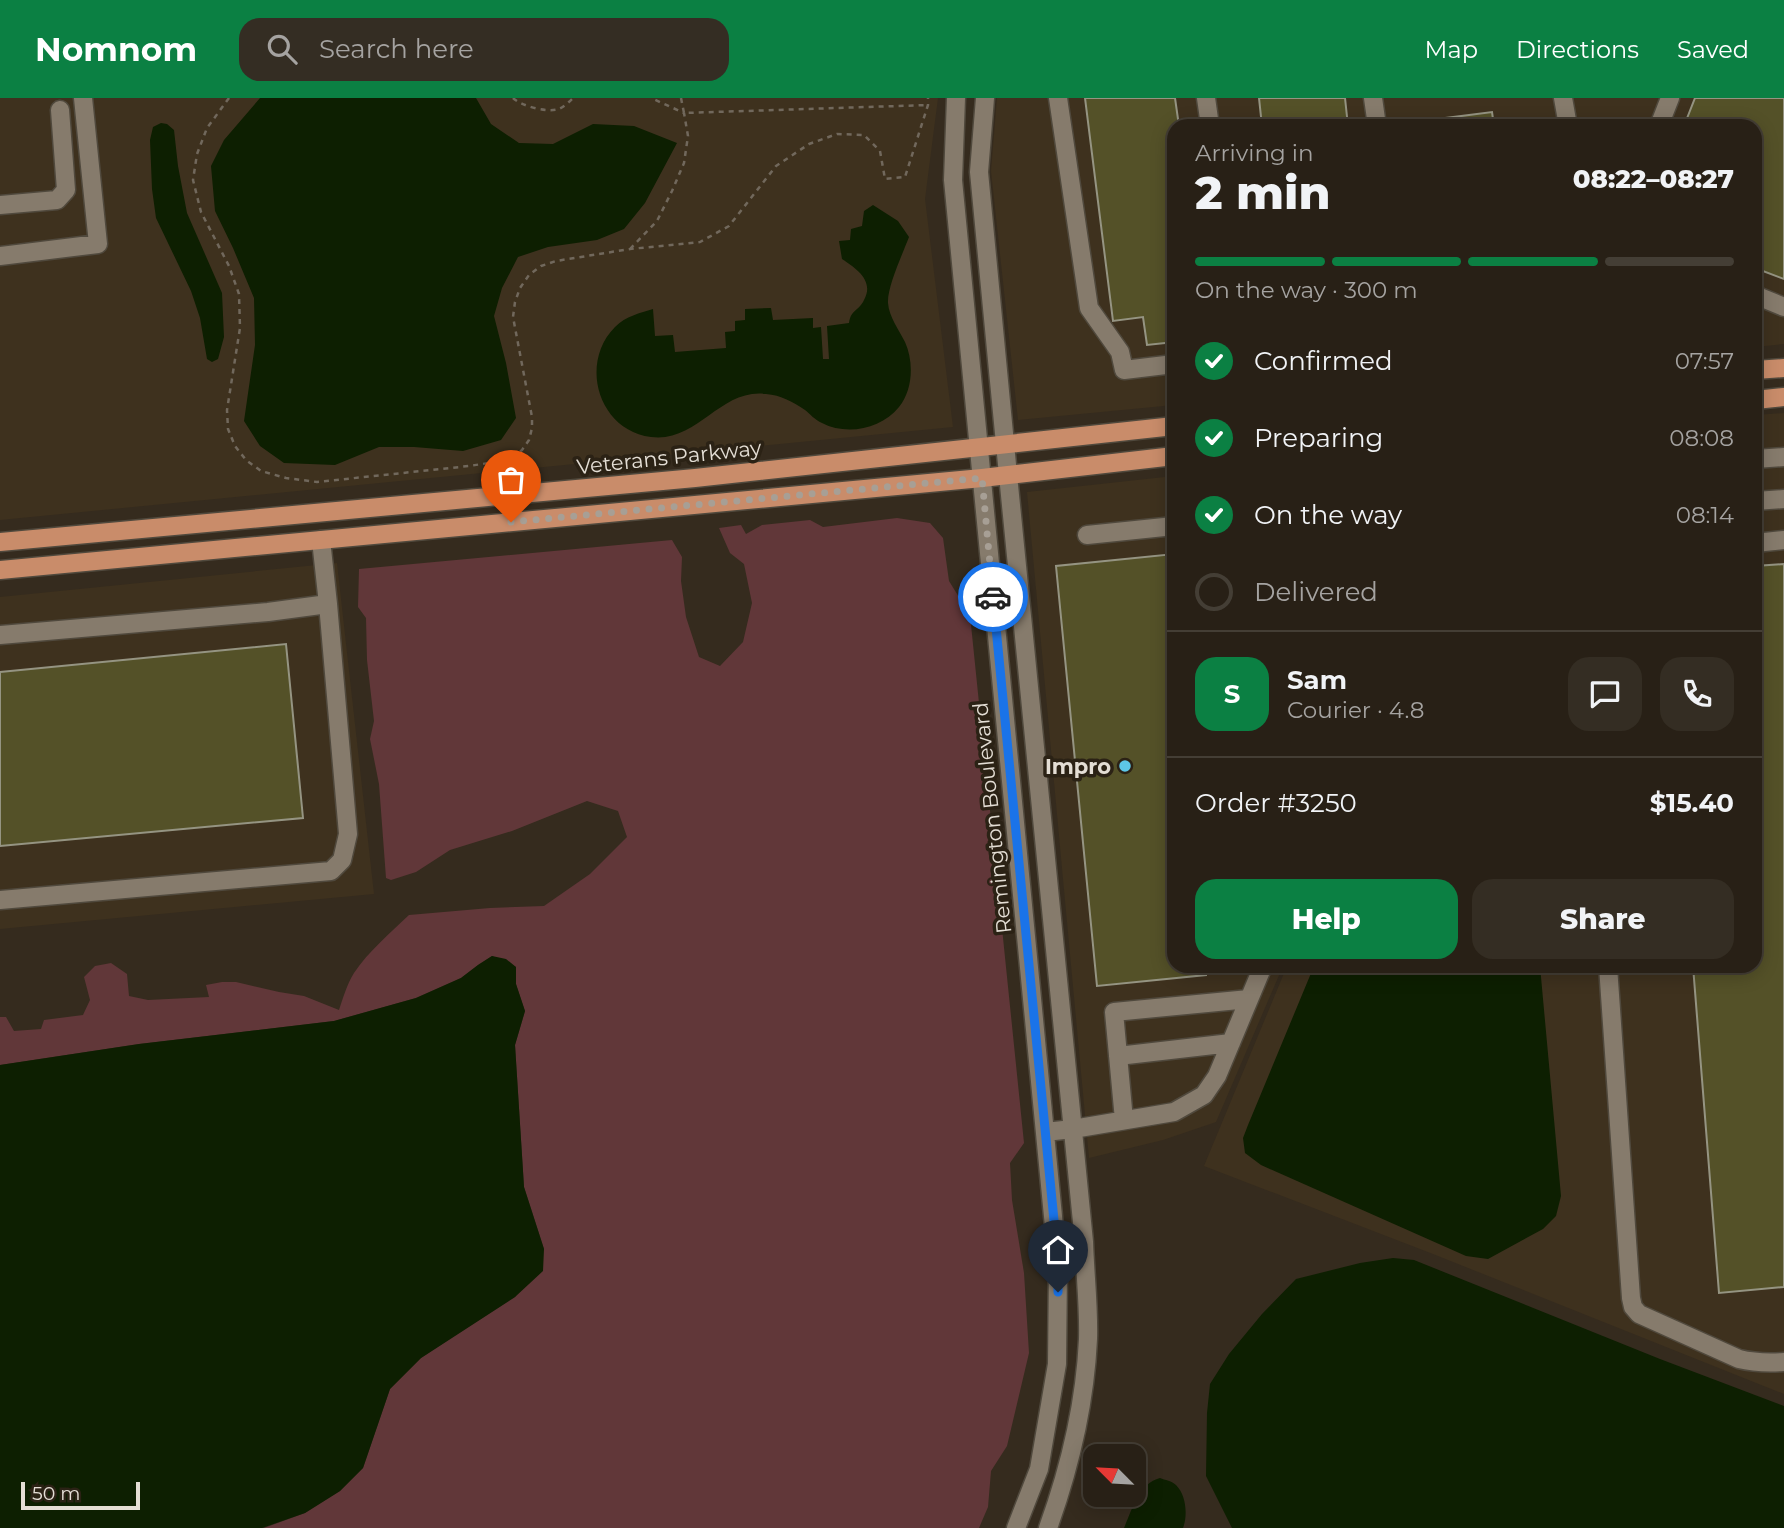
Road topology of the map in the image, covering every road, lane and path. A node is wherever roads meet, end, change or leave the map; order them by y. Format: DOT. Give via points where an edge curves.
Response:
graph roads {
  1 [pos="83,98"];
  2 [pos="229,98"];
  3 [pos="513,98"];
  4 [pos="573,98"];
  5 [pos="651,98"];
  6 [pos="681,98"];
  7 [pos="928,98"];
  8 [pos="956,98"];
  9 [pos="985,98"];
  10 [pos="1058,98"];
  11 [pos="1206,98"];
  12 [pos="1373,98"];
  13 [pos="1563,98"];
  14 [pos="1670,98"];
  15 [pos="928,105"];
  16 [pos="61,110"];
  17 [pos="684,113"];
  18 [pos="1209,119"];
  19 [pos="1376,119"];
  20 [pos="1567,119"];
  21 [pos="1661,119"];
  22 [pos="0,205"];
  23 [pos="630,249"];
  24 [pos="0,256"];
  25 [pos="1762,298"];
  26 [pos="1784,307"];
  27 [pos="1167,365"];
  28 [pos="1784,368"];
  29 [pos="1762,370"];
  30 [pos="1784,397"];
  31 [pos="1762,399"];
  32 [pos="1167,427"];
  33 [pos="1005,446"];
  34 [pos="979,448"];
  35 [pos="1167,457"];
  36 [pos="1784,457"];
  37 [pos="1762,459"];
  38 [pos="1008,475"];
  39 [pos="982,478"];
  40 [pos="1784,499"];
  41 [pos="1762,501"];
  42 [pos="1167,527"];
  43 [pos="1087,535"];
  44 [pos="321,540"];
  45 [pos="1784,540"];
  46 [pos="0,542"];
  47 [pos="1762,542"];
  48 [pos="0,570"];
  49 [pos="328,604"];
  50 [pos="0,635"];
  51 [pos="0,901"];
  52 [pos="1260,973"];
  53 [pos="1608,973"];
  54 [pos="1249,999"];
  55 [pos="1231,1043"];
  56 [pos="1118,1056"];
  57 [pos="1124,1120"];
  58 [pos="1073,1129"];
  59 [pos="1045,1132"];
  60 [pos="1784,1362"];
  61 [pos="1016,1528"];
  62 [pos="1048,1528"];
  1 -- 24 [label="street" via="98,244"];
  2 -- 23 [label="path" via="206,128 193,180 201,212 239,294 240,328 226,410 228,429 246,460 261,471 317,482 513,457 522,450 532,428 513,317 520,288 529,275 548,264"];
  3 -- 4 [label="path" via="527,106 553,110"];
  5 -- 17 [label="path"];
  6 -- 17 [label="path"];
  7 -- 15 [label="path"];
  8 -- 34 [label="street, Remington Boulevard" via="953,180"];
  9 -- 33 [label="street" via="979,172"];
  10 -- 27 [label="street" via="1089,308 1120,352 1124,370"];
  11 -- 18 [label="street"];
  12 -- 19 [label="street"];
  13 -- 20 [label="street"];
  14 -- 21 [label="street"];
  15 -- 17 [label="path"];
  15 -- 23 [label="path" via="905,177 885,179 880,151 864,135 837,134 809,144 776,166 729,226 700,242"];
  16 -- 22 [label="street" via="66,190 57,200"];
  17 -- 23 [label="path" via="688,136 684,163 657,220"];
  25 -- 26 [label="street"];
  28 -- 29 [label="main road"];
  30 -- 31 [label="main road"];
  32 -- 33 [label="main road, Veterans Parkway"];
  33 -- 34 [label="main road, Veterans Parkway"];
  33 -- 38 [label="street"];
  34 -- 39 [label="street, Remington Boulevard"];
  34 -- 46 [label="main road, Veterans Parkway"];
  35 -- 38 [label="main road"];
  36 -- 37 [label="street"];
  38 -- 39 [label="main road"];
  38 -- 58 [label="street"];
  39 -- 44 [label="main road"];
  39 -- 59 [label="street, Remington Boulevard"];
  40 -- 41 [label="street"];
  42 -- 43 [label="street"];
  44 -- 48 [label="main road"];
  44 -- 49 [label="street"];
  45 -- 47 [label="street"];
  49 -- 50 [label="street"];
  49 -- 51 [label="street" via="348,834 342,860 331,871"];
  52 -- 54 [label="street"];
  53 -- 60 [label="street" via="1633,1307 1639,1314 1739,1359"];
  54 -- 55 [label="street"];
  54 -- 56 [label="street" via="1114,1012"];
  55 -- 56 [label="street"];
  55 -- 57 [label="street" via="1204,1095 1174,1112"];
  56 -- 57 [label="street"];
  57 -- 58 [label="street"];
  58 -- 59 [label="street"];
  58 -- 62 [label="street" via="1088,1338 1079,1422"];
  59 -- 61 [label="street, Remington Boulevard" via="1058,1268 1057,1364 1039,1469"];
}
